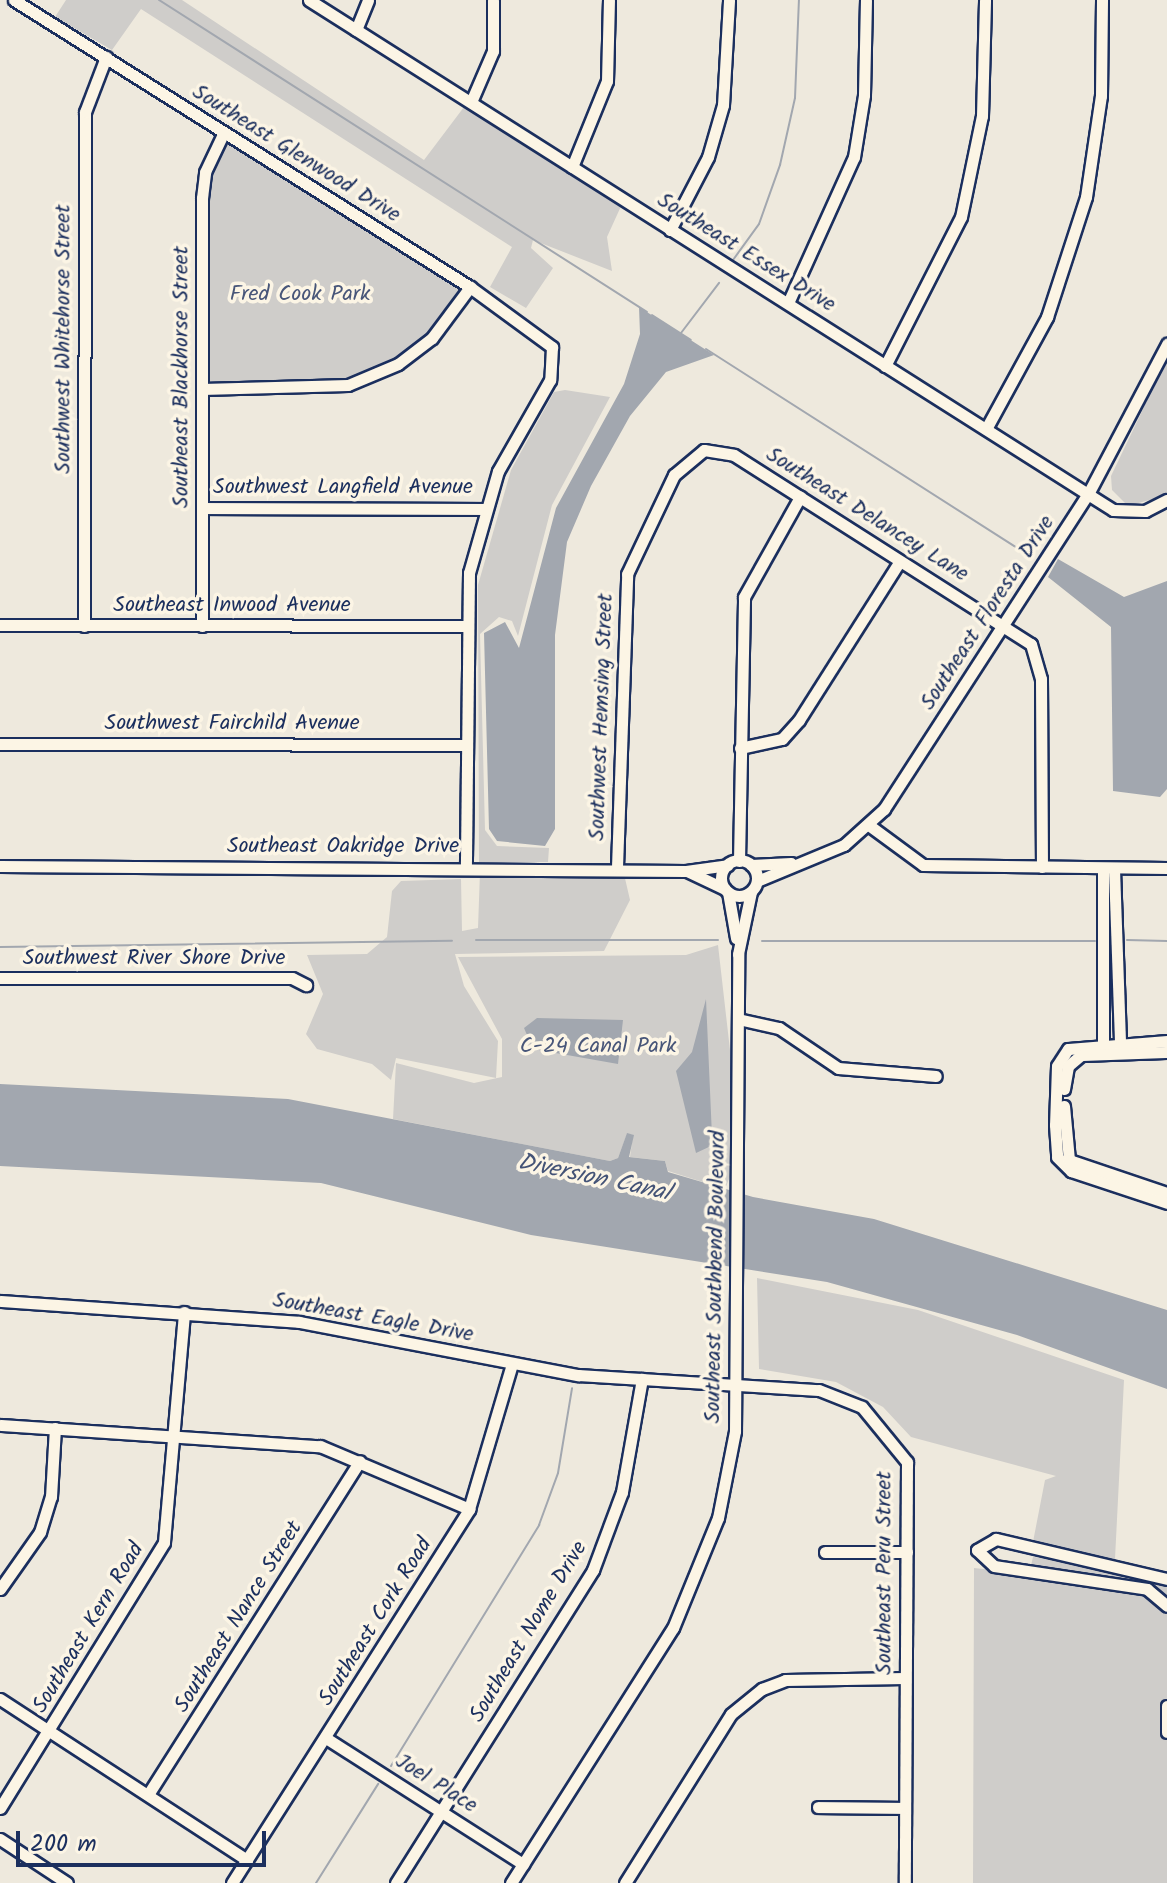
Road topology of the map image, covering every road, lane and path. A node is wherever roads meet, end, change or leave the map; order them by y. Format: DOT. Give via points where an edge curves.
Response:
graph roads {
  1 [pos="14,0"];
  2 [pos="309,0"];
  3 [pos="368,0"];
  4 [pos="493,0"];
  5 [pos="609,0"];
  6 [pos="729,0"];
  7 [pos="866,0"];
  8 [pos="985,0"];
  9 [pos="1102,0"];
  10 [pos="356,30"];
  11 [pos="106,57"];
  12 [pos="471,102"];
  13 [pos="224,132"];
  14 [pos="572,167"];
  15 [pos="670,230"];
  16 [pos="470,287"];
  17 [pos="788,303"];
  18 [pos="1167,344"];
  19 [pos="885,366"];
  20 [pos="202,389"];
  21 [pos="986,429"];
  22 [pos="704,450"];
  23 [pos="1088,494"];
  24 [pos="800,497"];
  25 [pos="1167,500"];
  26 [pos="202,508"];
  27 [pos="484,509"];
  28 [pos="900,561"];
  29 [pos="0,625"];
  30 [pos="84,626"];
  31 [pos="202,626"];
  32 [pos="464,626"];
  33 [pos="1004,626"];
  34 [pos="0,744"];
  35 [pos="465,745"];
  36 [pos="740,748"];
  37 [pos="870,826"];
  38 [pos="733,863"];
  39 [pos="800,863"];
  40 [pos="751,865"];
  41 [pos="0,866"];
  42 [pos="466,867"];
  43 [pos="617,867"];
  44 [pos="1042,867"];
  45 [pos="1167,868"];
  46 [pos="1108,869"];
  47 [pos="686,871"];
  48 [pos="754,886"];
  49 [pos="726,890"];
  50 [pos="1110,910"];
  51 [pos="738,950"];
  52 [pos="0,978"];
  53 [pos="306,985"];
  54 [pos="738,1019"];
  55 [pos="1167,1041"];
  56 [pos="1120,1045"];
  57 [pos="1103,1047"];
  58 [pos="1167,1052"];
  59 [pos="936,1076"];
  60 [pos="1073,1168"];
  61 [pos="1167,1193"];
  62 [pos="1167,1203"];
  63 [pos="0,1301"];
  64 [pos="184,1312"];
  65 [pos="512,1364"];
  66 [pos="642,1379"];
  67 [pos="738,1384"];
  68 [pos="0,1425"];
  69 [pos="55,1428"];
  70 [pos="173,1433"];
  71 [pos="360,1461"];
  72 [pos="469,1509"];
  73 [pos="825,1552"];
  74 [pos="907,1552"];
  75 [pos="1030,1552"];
  76 [pos="1026,1568"];
  77 [pos="1167,1579"];
  78 [pos="0,1589"];
  79 [pos="1167,1606"];
  80 [pos="905,1678"];
  81 [pos="0,1699"];
  82 [pos="1167,1706"];
  83 [pos="50,1731"];
  84 [pos="1167,1732"];
  85 [pos="326,1738"];
  86 [pos="149,1793"];
  87 [pos="818,1807"];
  88 [pos="0,1808"];
  89 [pos="904,1808"];
  90 [pos="442,1811"];
  91 [pos="0,1839"];
  92 [pos="247,1860"];
  93 [pos="523,1864"];
  94 [pos="67,1883"];
  95 [pos="232,1883"];
  96 [pos="396,1883"];
  97 [pos="511,1883"];
  98 [pos="625,1883"];
  99 [pos="905,1883"];
  1 -- 11 [label="street, Southeast Glenwood Drive"];
  2 -- 10 [label="street, Southeast Essex Drive"];
  3 -- 10 [label="street"];
  4 -- 12 [label="street" via="493,51"];
  5 -- 14 [label="street" via="607,81"];
  6 -- 15 [label="street" via="723,105 708,157"];
  7 -- 17 [label="street" via="854,157"];
  8 -- 19 [label="street" via="982,116 961,217"];
  9 -- 21 [label="street" via="1101,96 1082,211 1047,317"];
  10 -- 12 [label="street, Southeast Essex Drive"];
  11 -- 13 [label="street, Southeast Glenwood Drive"];
  11 -- 30 [label="street, Southwest Whitehorse Street" via="85,112"];
  12 -- 14 [label="street, Southeast Essex Drive"];
  13 -- 16 [label="street, Southeast Glenwood Drive"];
  13 -- 20 [label="street, Southeast Blackhorse Street" via="203,185"];
  14 -- 15 [label="street, Southeast Essex Drive"];
  15 -- 17 [label="street, Southeast Essex Drive"];
  16 -- 20 [label="street" via="432,338 398,364 348,385"];
  16 -- 27 [label="street, Southeast Glenwood Drive" via="552,347 550,380"];
  17 -- 19 [label="street, Southeast Essex Drive"];
  18 -- 23 [label="street, Southeast Floresta Drive"];
  19 -- 21 [label="street, Southeast Essex Drive"];
  20 -- 26 [label="street, Southeast Blackhorse Street"];
  21 -- 23 [label="street, Southeast Essex Drive"];
  22 -- 24 [label="street, Southeast Delancey Lane" via="734,455"];
  22 -- 43 [label="street, Southwest Hemsing Street" via="674,475 627,574"];
  23 -- 25 [label="street, Southeast Essex Drive" via="1131,513"];
  23 -- 33 [label="street, Southeast Floresta Drive"];
  24 -- 28 [label="street, Southeast Delancey Lane"];
  24 -- 36 [label="street, Southeast Southbend Boulevard" via="744,597"];
  26 -- 27 [label="street, Southwest Langfield Avenue"];
  26 -- 31 [label="street, Southeast Blackhorse Street"];
  27 -- 32 [label="street"];
  28 -- 33 [label="street, Southeast Delancey Lane"];
  28 -- 36 [label="street" via="799,720 782,739"];
  29 -- 30 [label="street, Southeast Inwood Avenue"];
  30 -- 31 [label="street, Southeast Inwood Avenue"];
  31 -- 32 [label="street, Southeast Inwood Avenue"];
  32 -- 35 [label="street"];
  33 -- 37 [label="street, Southeast Floresta Drive"];
  33 -- 44 [label="street, Southeast Delancey Lane" via="1039,660"];
  34 -- 35 [label="street, Southwest Fairchild Avenue"];
  35 -- 42 [label="street"];
  36 -- 38 [label="street, Southeast Southbend Boulevard"];
  37 -- 39 [label="street, Southeast Floresta Drive"];
  37 -- 44 [label="street" via="923,865"];
  38 -- 40 [label="street"];
  38 -- 47 [label="street, Southeast Oakridge Drive"];
  38 -- 49 [label="street, Southeast Southbend Boulevard"];
  39 -- 40 [label="street, Southeast Floresta Drive"];
  39 -- 48 [label="street, Southeast Floresta Drive"];
  40 -- 48 [label="street"];
  41 -- 42 [label="street, Southeast Oakridge Drive"];
  42 -- 43 [label="street, Southeast Oakridge Drive"];
  43 -- 47 [label="street, Southeast Oakridge Drive"];
  44 -- 46 [label="street"];
  45 -- 46 [label="street"];
  46 -- 50 [label="street"];
  47 -- 49 [label="street, Southeast Oakridge Drive"];
  48 -- 49 [label="street"];
  48 -- 51 [label="street, Southeast Southbend Boulevard"];
  49 -- 51 [label="street, Southeast Southbend Boulevard"];
  50 -- 56 [label="street"];
  50 -- 57 [label="street"];
  51 -- 54 [label="street, Southeast Southbend Boulevard"];
  52 -- 53 [label="street, Southwest River Shore Drive" via="292,978"];
  54 -- 59 [label="street" via="779,1028 838,1068"];
  54 -- 67 [label="street, Southeast Southbend Boulevard"];
  55 -- 56 [label="street"];
  56 -- 57 [label="street"];
  56 -- 58 [label="street"];
  57 -- 60 [label="street" via="1063,1054 1057,1157"];
  60 -- 61 [label="street"];
  60 -- 62 [label="street"];
  63 -- 64 [label="street, Southeast Eagle Drive"];
  64 -- 65 [label="street, Southeast Eagle Drive" via="299,1322"];
  64 -- 70 [label="street, Southeast Kern Road"];
  65 -- 66 [label="street, Southeast Eagle Drive"];
  65 -- 72 [label="street, Southeast Cork Road"];
  66 -- 67 [label="street, Southeast Eagle Drive"];
  66 -- 90 [label="street, Southeast Nome Drive" via="622,1492 593,1570"];
  67 -- 74 [label="street, Southeast Peru Street" via="819,1390 862,1407 907,1462"];
  67 -- 93 [label="street, Southeast Southbend Boulevard" via="718,1518 690,1594"];
  68 -- 69 [label="street"];
  69 -- 70 [label="street"];
  69 -- 78 [label="street" via="51,1497 40,1532"];
  70 -- 71 [label="street" via="320,1446"];
  70 -- 83 [label="street, Southeast Kern Road" via="164,1542"];
  71 -- 72 [label="street"];
  71 -- 86 [label="street, Southeast Nance Street"];
  72 -- 85 [label="street, Southeast Cork Road"];
  73 -- 74 [label="street"];
  74 -- 80 [label="street, Southeast Peru Street"];
  75 -- 76 [label="street"];
  75 -- 76 [label="street" via="996,1539 977,1550 994,1566"];
  75 -- 77 [label="street" via="1092,1559"];
  76 -- 79 [label="street" via="1136,1586"];
  80 -- 89 [label="street, Southeast Peru Street"];
  80 -- 98 [label="street" via="785,1680 762,1689 731,1714"];
  81 -- 83 [label="street"];
  82 -- 84 [label="street"];
  83 -- 86 [label="street"];
  83 -- 88 [label="street, Southeast Kern Road"];
  85 -- 90 [label="street, Joel Place"];
  85 -- 92 [label="street, Southeast Cork Road"];
  86 -- 92 [label="street"];
  87 -- 89 [label="street"];
  89 -- 99 [label="street, Southeast Peru Street"];
  90 -- 93 [label="street, Joel Place"];
  90 -- 96 [label="street, Southeast Nome Drive"];
  91 -- 94 [label="street"];
  92 -- 95 [label="street, Southeast Cork Road"];
  93 -- 97 [label="street, Southeast Southbend Boulevard"];
}
